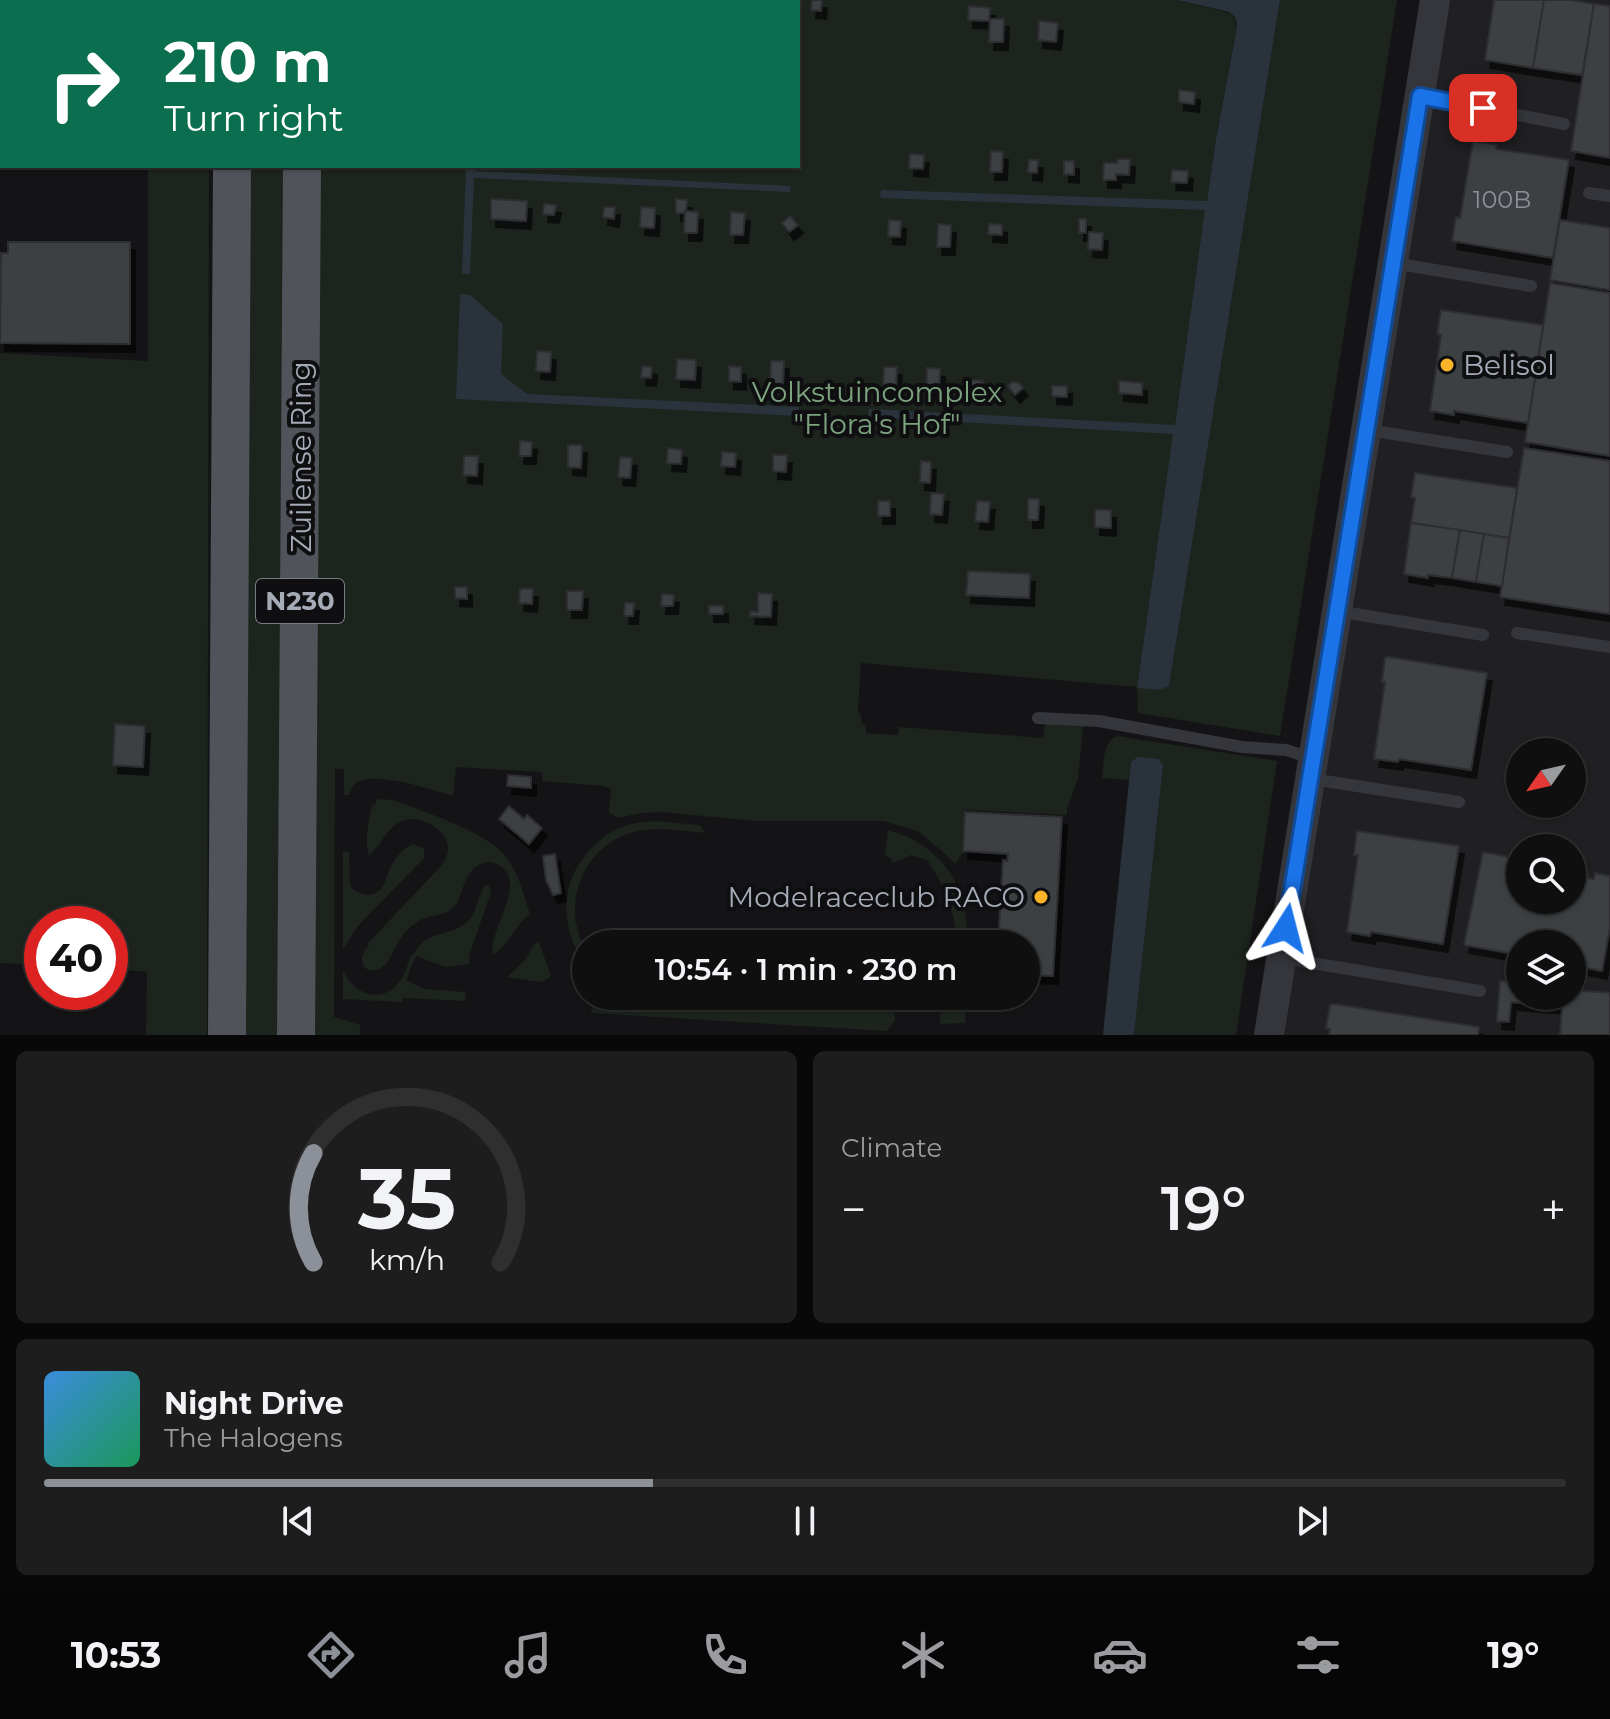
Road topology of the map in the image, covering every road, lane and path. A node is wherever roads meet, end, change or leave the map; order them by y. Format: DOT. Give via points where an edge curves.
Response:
graph roads {
  1 [pos="1435,0"];
  2 [pos="1420,96"];
  3 [pos="1564,124"];
  4 [pos="232,168"];
  5 [pos="302,168"];
  6 [pos="1589,193"];
  7 [pos="1610,196"];
  8 [pos="1393,263"];
  9 [pos="1531,286"];
  10 [pos="1366,430"];
  11 [pos="1507,452"];
  12 [pos="1337,611"];
  13 [pos="1517,633"];
  14 [pos="1483,635"];
  15 [pos="1610,647"];
  16 [pos="1038,718"];
  17 [pos="1311,769"];
  18 [pos="1459,802"];
  19 [pos="1282,958"];
  20 [pos="1480,991"];
  21 [pos="227,1035"];
  22 [pos="296,1035"];
  23 [pos="1269,1035"];
  1 -- 2 [label="street"];
  2 -- 3 [label="lane"];
  2 -- 8 [label="street"];
  4 -- 21 [label="main road, N230"];
  5 -- 22 [label="main road, Zuilense Ring / N230"];
  6 -- 7 [label="lane"];
  8 -- 9 [label="lane"];
  8 -- 10 [label="street"];
  10 -- 11 [label="lane"];
  10 -- 12 [label="street"];
  12 -- 14 [label="lane"];
  12 -- 17 [label="street"];
  13 -- 15 [label="lane"];
  16 -- 17 [label="lane" via="1099,721 1286,750"];
  17 -- 18 [label="lane"];
  17 -- 19 [label="street"];
  19 -- 20 [label="lane"];
  19 -- 23 [label="street"];
}
